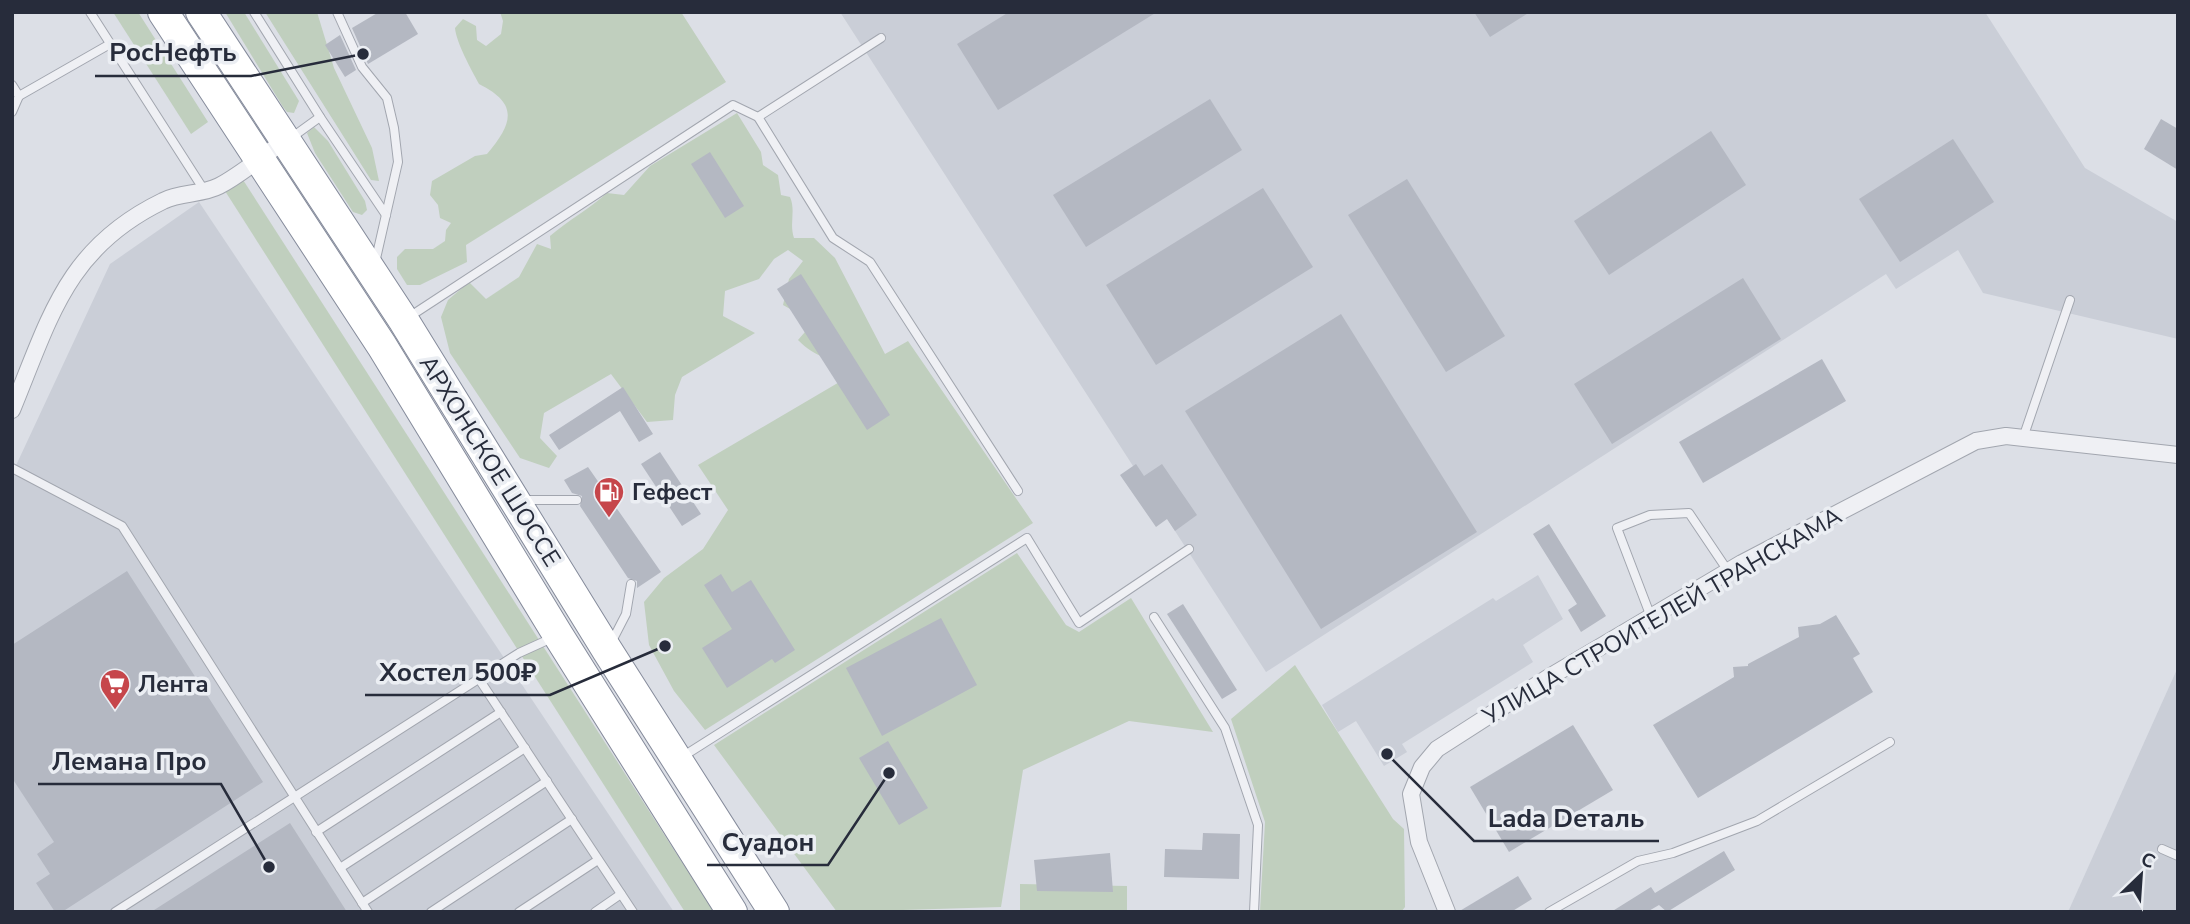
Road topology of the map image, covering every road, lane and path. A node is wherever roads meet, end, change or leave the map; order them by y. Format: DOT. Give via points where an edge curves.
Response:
graph roads {
  1 [pos="90,12"];
  2 [pos="163,12"];
  3 [pos="201,12"];
  4 [pos="254,12"];
  5 [pos="337,12"];
  6 [pos="881,38"];
  7 [pos="110,44"];
  8 [pos="12,86"];
  9 [pos="19,96"];
  10 [pos="12,112"];
  11 [pos="320,117"];
  12 [pos="758,117"];
  13 [pos="285,141"];
  14 [pos="257,159"];
  15 [pos="204,190"];
  16 [pos="386,215"];
  17 [pos="373,273"];
  18 [pos="2070,300"];
  19 [pos="404,321"];
  20 [pos="12,410"];
  21 [pos="2023,438"];
  22 [pos="2178,455"];
  23 [pos="12,468"];
  24 [pos="1018,491"];
  25 [pos="514,499"];
  26 [pos="577,500"];
  27 [pos="1189,549"];
  28 [pos="1728,571"];
  29 [pos="631,584"];
  30 [pos="1154,617"];
  31 [pos="1651,617"];
  32 [pos="558,635"];
  33 [pos="607,650"];
  34 [pos="479,678"];
  35 [pos="501,712"];
  36 [pos="1890,742"];
  37 [pos="525,748"];
  38 [pos="677,761"];
  39 [pos="547,781"];
  40 [pos="294,797"];
  41 [pos="572,819"];
  42 [pos="316,832"];
  43 [pos="2162,849"];
  44 [pos="2178,856"];
  45 [pos="598,860"];
  46 [pos="340,868"];
  47 [pos="621,894"];
  48 [pos="362,903"];
  49 [pos="114,912"];
  50 [pos="368,912"];
  51 [pos="431,912"];
  52 [pos="519,912"];
  53 [pos="594,912"];
  54 [pos="633,912"];
  55 [pos="732,912"];
  56 [pos="774,912"];
  57 [pos="1254,912"];
  58 [pos="1447,912"];
  59 [pos="1549,912"];
  1 -- 7 [label="lane"];
  2 -- 14 [label="highway, АРХОНСКОЕ ШОССЕ"];
  3 -- 13 [label="highway, АРХОНСКОЕ ШОССЕ"];
  4 -- 11 [label="lane"];
  5 -- 16 [label="lane" via="362,67 387,98 398,162"];
  6 -- 12 [label="lane"];
  7 -- 9 [label="lane"];
  7 -- 15 [label="lane"];
  8 -- 9 [label="lane"];
  9 -- 10 [label="lane"];
  11 -- 13 [label="lane"];
  11 -- 16 [label="lane"];
  12 -- 19 [label="lane" via="733,105"];
  12 -- 24 [label="lane" via="833,238 870,262"];
  13 -- 14 [label="street"];
  13 -- 17 [label="highway, АРХОНСКОЕ ШОССЕ"];
  14 -- 15 [label="street" via="218,187"];
  14 -- 32 [label="highway, АРХОНСКОЕ ШОССЕ" via="382,346"];
  15 -- 20 [label="street" via="165,200 125,223 86,255 61,293"];
  16 -- 17 [label="lane"];
  17 -- 19 [label="highway, АРХОНСКОЕ ШОССЕ"];
  18 -- 21 [label="lane"];
  19 -- 25 [label="highway, АРХОНСКОЕ ШОССЕ"];
  21 -- 22 [label="street, УЛИЦА СТРОИТЕЛЕЙ ТРАНСКАМА"];
  21 -- 28 [label="street, УЛИЦА СТРОИТЕЛЕЙ ТРАНСКАМА" via="1976,441"];
  23 -- 40 [label="lane" via="122,526"];
  25 -- 26 [label="lane"];
  25 -- 33 [label="highway, АРХОНСКОЕ ШОССЕ"];
  27 -- 38 [label="lane" via="1079,623 1027,538"];
  28 -- 31 [label="street, УЛИЦА СТРОИТЕЛЕЙ ТРАНСКАМА"];
  28 -- 31 [label="lane" via="1689,513 1650,515 1617,528"];
  29 -- 33 [label="lane" via="626,614"];
  30 -- 57 [label="lane" via="1225,728 1254,813 1258,825"];
  31 -- 58 [label="street, УЛИЦА СТРОИТЕЛЕЙ ТРАНСКАМА" via="1437,749 1422,767 1411,794 1419,842"];
  32 -- 34 [label="lane"];
  32 -- 55 [label="highway, АРХОНСКОЕ ШОССЕ"];
  33 -- 38 [label="highway, АРХОНСКОЕ ШОССЕ"];
  34 -- 35 [label="lane"];
  34 -- 40 [label="lane"];
  35 -- 37 [label="lane"];
  35 -- 42 [label="lane"];
  36 -- 59 [label="lane" via="1757,821 1673,853 1638,861"];
  37 -- 39 [label="lane"];
  37 -- 46 [label="lane"];
  38 -- 56 [label="highway, АРХОНСКОЕ ШОССЕ"];
  39 -- 41 [label="lane"];
  39 -- 48 [label="lane"];
  40 -- 42 [label="lane"];
  40 -- 49 [label="lane"];
  41 -- 45 [label="lane"];
  41 -- 51 [label="lane"];
  42 -- 46 [label="lane"];
  43 -- 44 [label="lane"];
  45 -- 47 [label="lane"];
  45 -- 52 [label="lane"];
  46 -- 48 [label="lane"];
  47 -- 53 [label="lane"];
  47 -- 54 [label="lane"];
  48 -- 50 [label="lane"];
}
